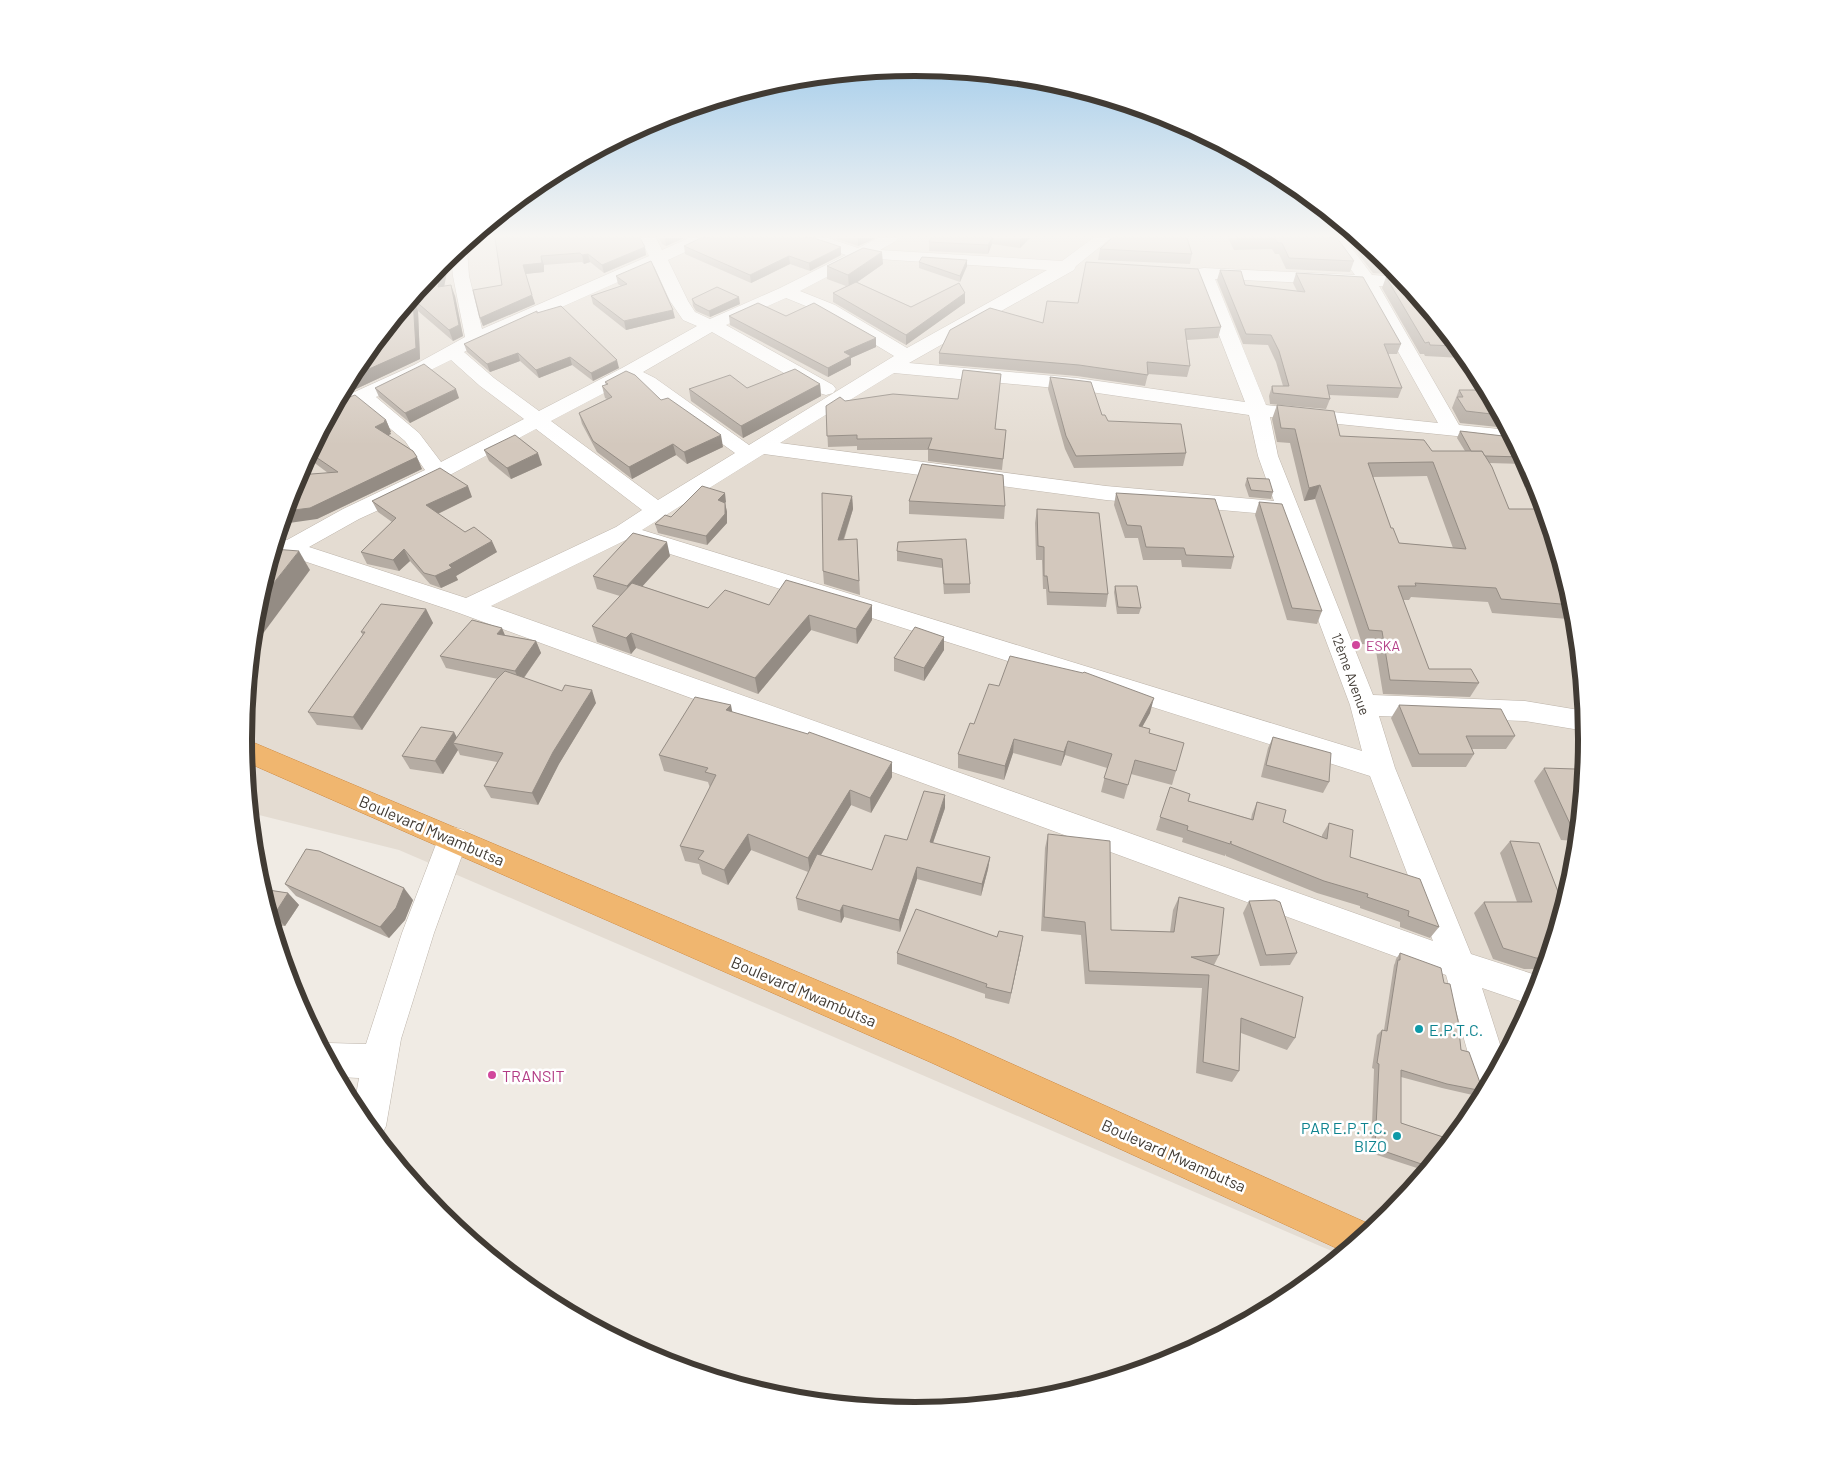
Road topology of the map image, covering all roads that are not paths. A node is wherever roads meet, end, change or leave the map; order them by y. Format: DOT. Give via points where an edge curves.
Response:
graph roads {
  1 [pos="468,307"];
  2 [pos="549,307"];
  3 [pos="683,307"];
  4 [pos="752,307"];
  5 [pos="824,307"];
  6 [pos="993,307"];
  7 [pos="1210,307"];
  8 [pos="1382,307"];
  9 [pos="711,325"];
  10 [pos="475,339"];
  11 [pos="453,352"];
  12 [pos="899,361"];
  13 [pos="629,372"];
  14 [pos="363,396"];
  15 [pos="841,397"];
  16 [pos="343,405"];
  17 [pos="1258,410"];
  18 [pos="539,420"];
  19 [pos="1452,430"];
  20 [pos="1505,436"];
  21 [pos="754,451"];
  22 [pos="437,472"];
  23 [pos="656,510"];
  24 [pos="1289,510"];
  25 [pos="624,532"];
  26 [pos="282,547"];
  27 [pos="468,607"];
  28 [pos="1363,705"];
  29 [pos="1578,720"];
  30 [pos="253,754"];
  31 [pos="1381,768"];
  32 [pos="453,839"];
  33 [pos="1459,965"];
  34 [pos="1530,988"];
  35 [pos="335,1060"];
  36 [pos="380,1062"];
  37 [pos="1491,1070"];
  38 [pos="370,1116"];
  39 [pos="1355,1236"];
  1 -- 10 [label="street"];
  2 -- 10 [label="street"];
  3 -- 9 [label="street" via="689,316"];
  4 -- 9 [label="street"];
  5 -- 12 [label="street"];
  6 -- 12 [label="street"];
  7 -- 17 [label="street, 12ème Avenue"];
  8 -- 19 [label="street"];
  9 -- 13 [label="street"];
  9 -- 15 [label="street"];
  10 -- 11 [label="street"];
  11 -- 14 [label="street"];
  11 -- 18 [label="street"];
  12 -- 15 [label="street"];
  12 -- 17 [label="street"];
  13 -- 18 [label="street"];
  13 -- 21 [label="street"];
  14 -- 16 [label="street"];
  14 -- 22 [label="street" via="412,437"];
  15 -- 21 [label="street"];
  17 -- 19 [label="street"];
  17 -- 24 [label="street, 12ème Avenue" via="1268,456"];
  18 -- 22 [label="street"];
  18 -- 23 [label="street"];
  19 -- 20 [label="street"];
  21 -- 23 [label="street"];
  21 -- 24 [label="street"];
  22 -- 26 [label="street"];
  23 -- 25 [label="street"];
  24 -- 28 [label="street, 12ème Avenue"];
  25 -- 27 [label="street"];
  25 -- 31 [label="street"];
  26 -- 27 [label="street"];
  27 -- 33 [label="street"];
  28 -- 29 [label="street" via="1525,711"];
  28 -- 31 [label="street, 12ème Avenue"];
  30 -- 32 [label="highway, Boulevard Mwambutsa"];
  31 -- 33 [label="street, 12ème Avenue"];
  32 -- 36 [label="street" via="418,934 384,1039"];
  32 -- 39 [label="highway, Boulevard Mwambutsa" via="933,1046"];
  33 -- 34 [label="street"];
  33 -- 37 [label="street, 12ème Avenue"];
  35 -- 36 [label="street"];
  36 -- 38 [label="street"];
}
